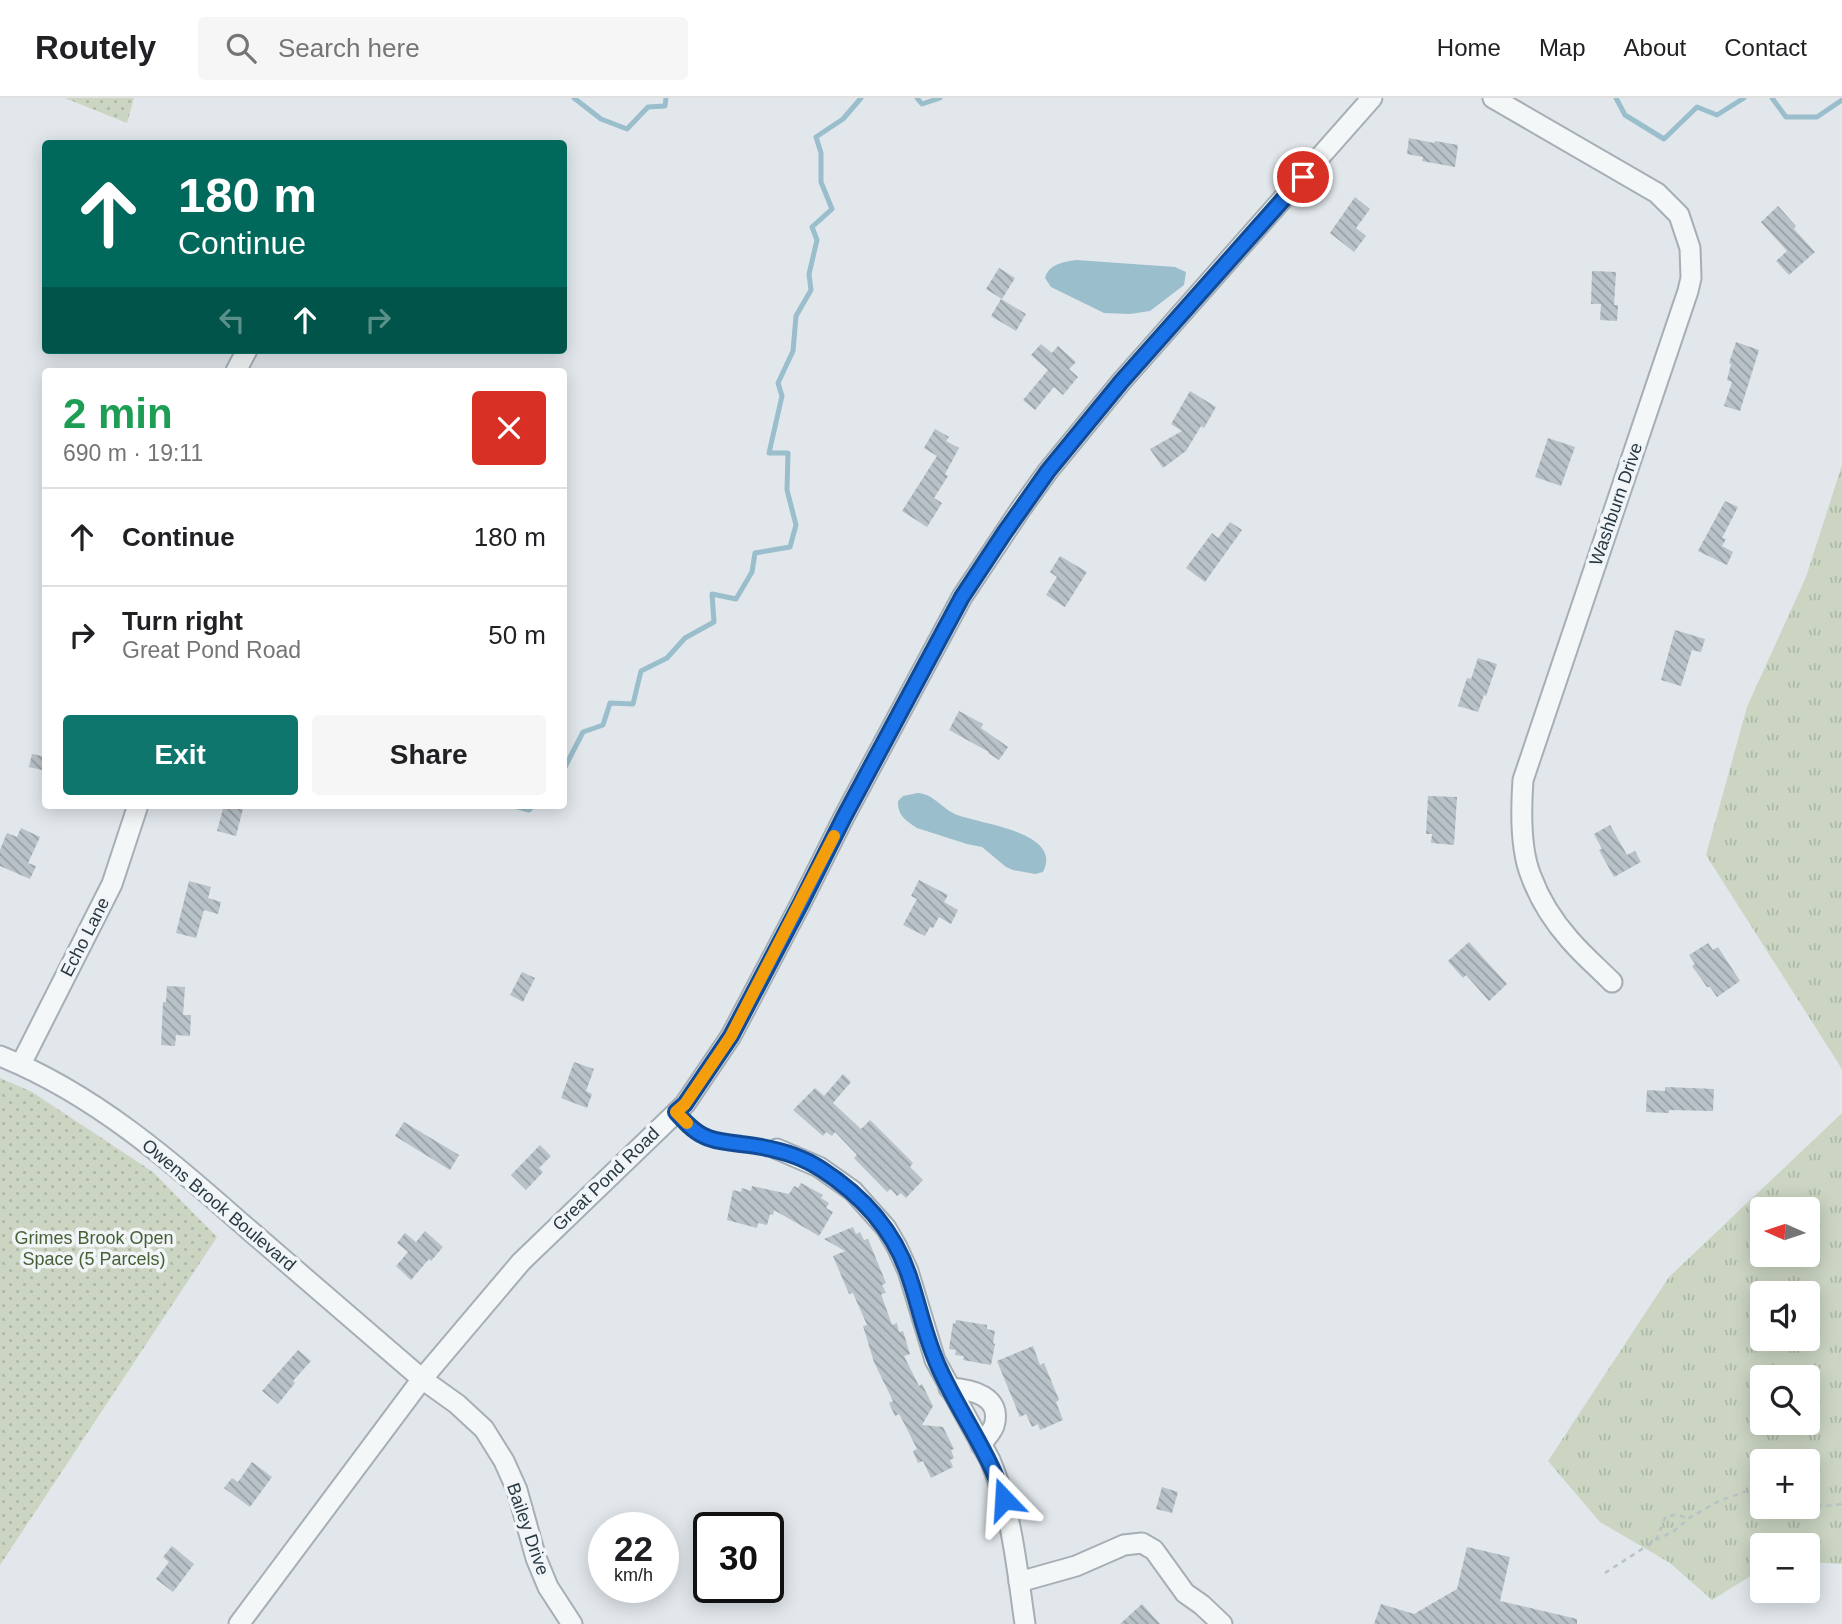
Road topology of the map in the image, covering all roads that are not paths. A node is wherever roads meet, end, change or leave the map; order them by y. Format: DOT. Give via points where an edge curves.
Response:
graph roads {
  1 [pos="1372,98"];
  2 [pos="1493,98"];
  3 [pos="137,809"];
  4 [pos="1612,982"];
  5 [pos="0,1056"];
  6 [pos="21,1064"];
  7 [pos="676,1112"];
  8 [pos="777,1149"];
  9 [pos="422,1379"];
  10 [pos="949,1388"];
  11 [pos="981,1445"];
  12 [pos="1018,1582"];
  13 [pos="239,1624"];
  14 [pos="572,1624"];
  15 [pos="1025,1624"];
  16 [pos="1222,1624"];
  1 -- 7 [label="street, Great Pond Road" via="1121,382 1020,510 956,609 731,1036"];
  2 -- 4 [label="street, Washburn Drive" via="1657,193 1679,215 1690,248 1688,291 1523,780 1523,838 1530,874 1570,940"];
  3 -- 6 [label="street, Echo Lane" via="112,884"];
  5 -- 6 [label="street, Owens Brook Boulevard"];
  6 -- 9 [label="street, Owens Brook Boulevard" via="97,1106 168,1159"];
  7 -- 8 [label="lane" via="707,1138"];
  7 -- 9 [label="street, Great Pond Road" via="521,1262"];
  8 -- 10 [label="street" via="839,1181 886,1228 908,1271 932,1351"];
  9 -- 13 [label="street, Great Pond Road"];
  9 -- 14 [label="street, Bailey Drive" via="484,1429 504,1461 548,1587"];
  10 -- 11 [label="street"];
  10 -- 11 [label="street" via="981,1394 993,1404 993,1428"];
  11 -- 12 [label="street" via="1004,1499"];
  12 -- 15 [label="street"];
  12 -- 16 [label="street" via="1076,1566 1124,1545 1142,1544 1154,1550 1185,1593"];
}
